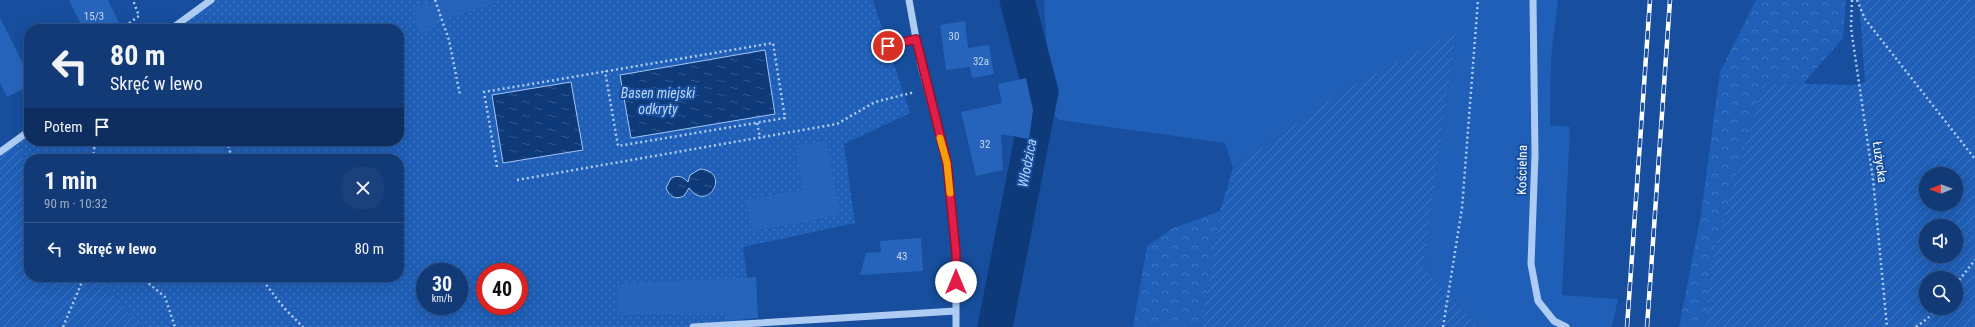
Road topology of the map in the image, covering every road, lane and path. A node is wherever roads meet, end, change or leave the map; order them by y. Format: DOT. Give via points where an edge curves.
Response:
graph roads {
  1 [pos="133,0"];
  2 [pos="211,0"];
  3 [pos="435,0"];
  4 [pos="909,0"];
  5 [pos="1478,0"];
  6 [pos="1533,0"];
  7 [pos="1852,0"];
  8 [pos="1857,0"];
  9 [pos="128,24"];
  10 [pos="178,24"];
  11 [pos="916,39"];
  12 [pos="888,46"];
  13 [pos="605,71"];
  14 [pos="918,92"];
  15 [pos="460,95"];
  16 [pos="758,123"];
  17 [pos="24,135"];
  18 [pos="760,138"];
  19 [pos="0,152"];
  20 [pos="1975,159"];
  21 [pos="497,167"];
  22 [pos="517,180"];
  23 [pos="1975,260"];
  24 [pos="1963,275"];
  25 [pos="82,282"];
  26 [pos="148,282"];
  27 [pos="264,282"];
  28 [pos="956,310"];
  29 [pos="1930,315"];
  30 [pos="63,327"];
  31 [pos="175,327"];
  32 [pos="303,327"];
  33 [pos="692,327"];
  34 [pos="956,327"];
  35 [pos="1443,327"];
  36 [pos="1566,327"];
  37 [pos="1886,327"];
  38 [pos="1916,327"];
  1 -- 9 [label="path" via="139,16"];
  2 -- 10 [label="street"];
  3 -- 15 [label="path" via="449,40"];
  4 -- 11 [label="street"];
  5 -- 35 [label="path" via="1462,208"];
  6 -- 36 [label="street, Kościelna" via="1535,155 1531,264 1538,301 1554,321"];
  7 -- 37 [label="path, Łużycka" via="1851,28 1873,179"];
  8 -- 20 [label="path" via="1865,18"];
  11 -- 12 [label="street"];
  11 -- 28 [label="street" via="947,163 956,253"];
  13 -- 16 [label="path" via="618,146"];
  13 -- 16 [label="path" via="773,43 785,118"];
  13 -- 21 [label="path" via="484,92"];
  14 -- 18 [label="path" via="875,102 837,124"];
  16 -- 18 [label="path"];
  17 -- 19 [label="street"];
  18 -- 22 [label="path"];
  23 -- 24 [label="path"];
  25 -- 30 [label="path"];
  26 -- 31 [label="path" via="165,297"];
  27 -- 32 [label="path"];
  28 -- 33 [label="street"];
  28 -- 34 [label="street"];
  29 -- 38 [label="path"];
}
